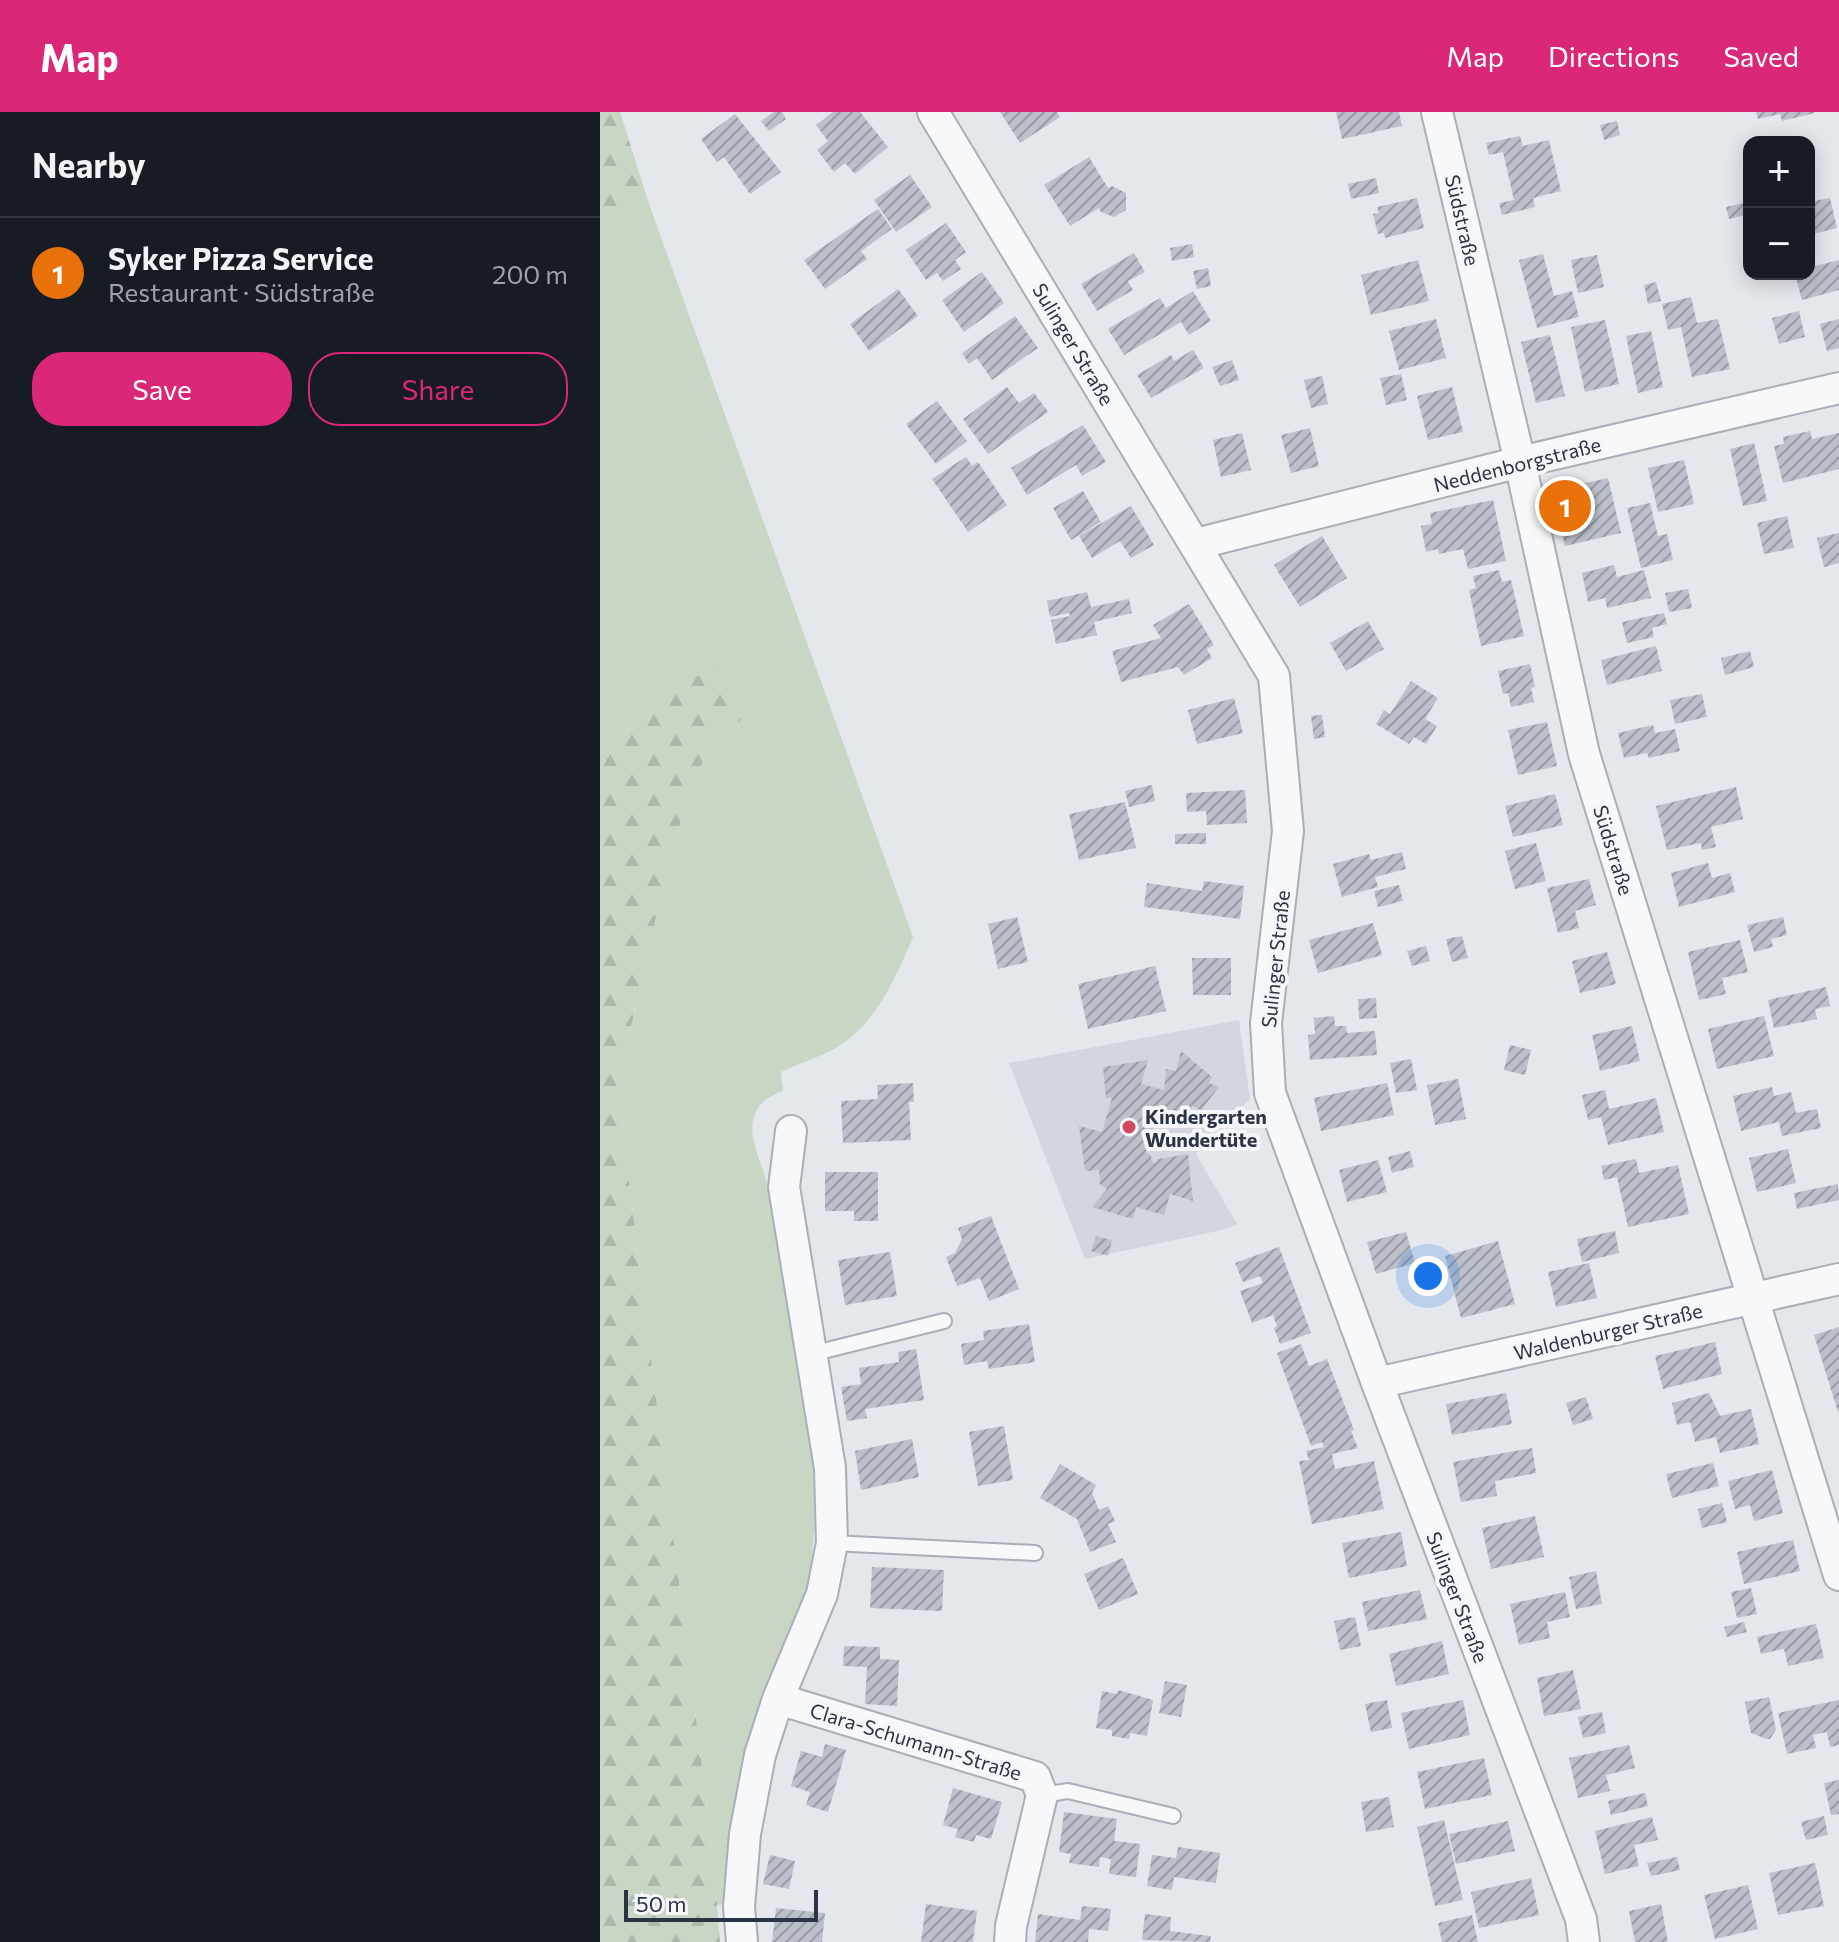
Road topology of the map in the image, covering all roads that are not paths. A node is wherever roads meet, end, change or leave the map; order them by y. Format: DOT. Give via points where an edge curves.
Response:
graph roads {
  1 [pos="933,112"];
  2 [pos="1437,112"];
  3 [pos="1839,388"];
  4 [pos="1520,462"];
  5 [pos="1196,544"];
  6 [pos="791,1131"];
  7 [pos="1839,1279"];
  8 [pos="1752,1299"];
  9 [pos="944,1321"];
  10 [pos="810,1354"];
  11 [pos="1377,1383"];
  12 [pos="832,1543"];
  13 [pos="1035,1553"];
  14 [pos="1839,1575"];
  15 [pos="778,1699"];
  16 [pos="1042,1795"];
  17 [pos="1173,1816"];
  18 [pos="742,1942"];
  19 [pos="1010,1942"];
  20 [pos="1584,1942"];
  1 -- 5 [label="street, Sulinger Straße"];
  2 -- 4 [label="street, Südstraße"];
  3 -- 4 [label="street, Neddenborgstraße"];
  4 -- 5 [label="street, Neddenborgstraße"];
  4 -- 8 [label="street, Südstraße" via="1584,754"];
  5 -- 11 [label="street, Sulinger Straße" via="1274,676 1288,831 1266,1023 1270,1093"];
  6 -- 10 [label="street" via="784,1187"];
  7 -- 8 [label="street, Waldenburger Straße"];
  8 -- 11 [label="street, Waldenburger Straße"];
  8 -- 14 [label="street, Südstraße"];
  9 -- 10 [label="lane"];
  10 -- 12 [label="street" via="830,1468"];
  11 -- 20 [label="street, Sulinger Straße" via="1581,1919"];
  12 -- 13 [label="lane"];
  12 -- 15 [label="street" via="822,1594"];
  15 -- 16 [label="street, Clara-Schumann-Straße" via="1035,1777"];
  15 -- 18 [label="street" via="760,1755 745,1834"];
  16 -- 17 [label="lane, Clara-Schumann-Straße" via="1068,1791"];
  16 -- 19 [label="street, Clara-Schumann-Straße"];
}
